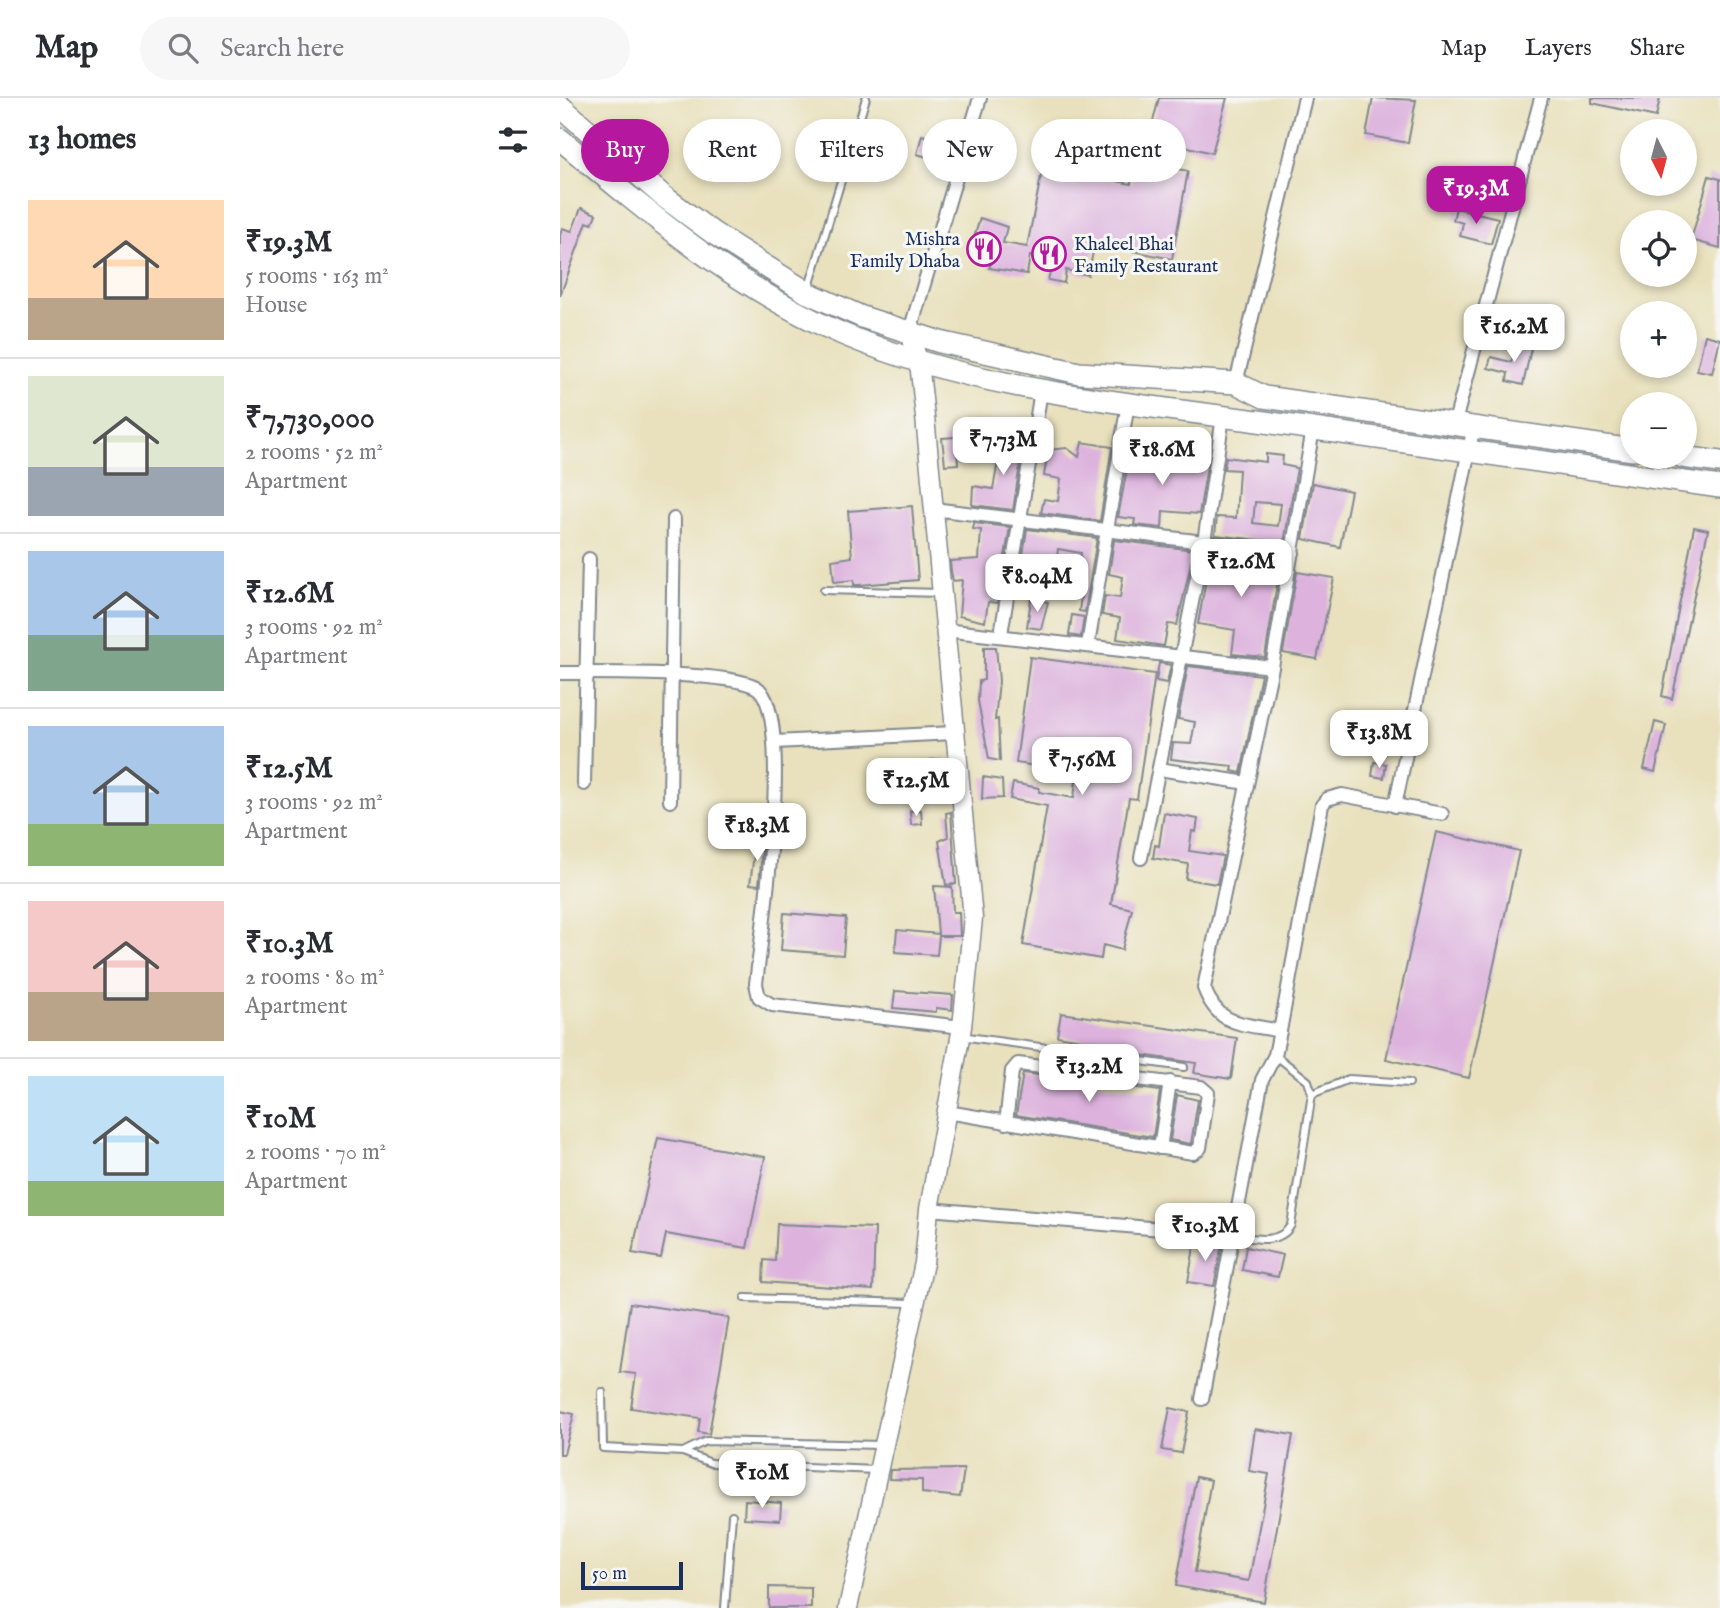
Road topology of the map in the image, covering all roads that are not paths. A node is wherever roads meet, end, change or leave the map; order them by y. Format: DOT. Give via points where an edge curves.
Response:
graph roads {
  1 [pos="866,98"];
  2 [pos="980,98"];
  3 [pos="1305,98"];
  4 [pos="1541,98"];
  5 [pos="560,106"];
  6 [pos="560,139"];
  7 [pos="808,293"];
  8 [pos="909,334"];
  9 [pos="919,362"];
  10 [pos="1236,383"];
  11 [pos="1041,391"];
  12 [pos="1128,404"];
  13 [pos="1223,417"];
  14 [pos="1465,424"];
  15 [pos="1313,429"];
  16 [pos="1620,448"];
  17 [pos="1469,452"];
  18 [pos="1697,459"];
  19 [pos="1720,462"];
  20 [pos="1720,487"];
  21 [pos="933,509"];
  22 [pos="674,519"];
  23 [pos="1019,519"];
  24 [pos="1107,530"];
  25 [pos="1204,542"];
  26 [pos="1293,553"];
  27 [pos="589,559"];
  28 [pos="824,590"];
  29 [pos="942,593"];
  30 [pos="944,630"];
  31 [pos="1001,635"];
  32 [pos="1088,645"];
  33 [pos="1181,656"];
  34 [pos="1272,667"];
  35 [pos="560,673"];
  36 [pos="586,673"];
  37 [pos="671,675"];
  38 [pos="954,733"];
  39 [pos="775,742"];
  40 [pos="1159,769"];
  41 [pos="1247,783"];
  42 [pos="584,784"];
  43 [pos="670,801"];
  44 [pos="1395,806"];
  45 [pos="1442,814"];
  46 [pos="1141,858"];
  47 [pos="1280,1031"];
  48 [pos="961,1032"];
  49 [pos="1275,1055"];
  50 [pos="1184,1067"];
  51 [pos="1170,1082"];
  52 [pos="1409,1083"];
  53 [pos="1312,1094"];
  54 [pos="947,1112"];
  55 [pos="1006,1123"];
  56 [pos="1160,1148"];
  57 [pos="929,1209"];
  58 [pos="1230,1235"];
  59 [pos="746,1298"];
  60 [pos="914,1303"];
  61 [pos="602,1392"];
  62 [pos="1202,1399"];
  63 [pos="883,1445"];
  64 [pos="683,1452"];
  65 [pos="878,1470"];
  66 [pos="732,1515"];
  67 [pos="725,1608"];
  68 [pos="848,1608"];
  1 -- 7 [label="lane"];
  2 -- 8 [label="street"];
  3 -- 10 [label="street"];
  4 -- 14 [label="street"];
  5 -- 7 [label="highway" via="663,196"];
  6 -- 9 [label="highway" via="696,251 778,303"];
  7 -- 8 [label="highway"];
  8 -- 9 [label="main road"];
  8 -- 10 [label="highway" via="1079,373"];
  9 -- 11 [label="highway"];
  9 -- 21 [label="main road"];
  10 -- 14 [label="highway" via="1264,397"];
  11 -- 12 [label="highway"];
  11 -- 23 [label="street"];
  12 -- 13 [label="highway"];
  12 -- 24 [label="street"];
  13 -- 15 [label="highway"];
  13 -- 25 [label="street"];
  14 -- 16 [label="highway"];
  14 -- 17 [label="street"];
  15 -- 17 [label="highway"];
  15 -- 26 [label="street"];
  17 -- 20 [label="highway"];
  17 -- 44 [label="street"];
  18 -- 19 [label="highway"];
  21 -- 23 [label="street"];
  21 -- 29 [label="main road"];
  22 -- 37 [label="street"];
  23 -- 24 [label="street"];
  23 -- 31 [label="street"];
  24 -- 25 [label="street"];
  24 -- 32 [label="street"];
  25 -- 26 [label="street"];
  25 -- 33 [label="street"];
  26 -- 34 [label="street"];
  27 -- 36 [label="street"];
  28 -- 29 [label="lane"];
  29 -- 30 [label="main road"];
  30 -- 31 [label="street"];
  30 -- 38 [label="main road"];
  31 -- 32 [label="street"];
  32 -- 33 [label="street"];
  33 -- 34 [label="street"];
  33 -- 40 [label="street"];
  34 -- 41 [label="street"];
  35 -- 36 [label="street"];
  36 -- 37 [label="street"];
  36 -- 42 [label="street"];
  37 -- 39 [label="street" via="757,688 773,715"];
  37 -- 43 [label="street"];
  38 -- 39 [label="street"];
  38 -- 48 [label="main road" via="973,918"];
  39 -- 48 [label="street" via="772,833 756,984 759,997 772,1005"];
  40 -- 41 [label="street"];
  40 -- 46 [label="street"];
  41 -- 47 [label="street" via="1204,988 1215,1012 1228,1020"];
  44 -- 45 [label="street"];
  44 -- 47 [label="street" via="1342,795 1322,805"];
  47 -- 49 [label="street"];
  48 -- 50 [label="lane"];
  48 -- 54 [label="main road"];
  49 -- 53 [label="lane" via="1308,1081"];
  49 -- 58 [label="street" via="1262,1080"];
  51 -- 55 [label="street" via="1018,1063 1012,1071"];
  51 -- 56 [label="street"];
  51 -- 56 [label="street" via="1208,1090 1200,1148 1194,1153"];
  52 -- 53 [label="lane" via="1349,1079"];
  53 -- 58 [label="lane" via="1291,1225 1272,1238"];
  54 -- 55 [label="street"];
  54 -- 57 [label="main road"];
  55 -- 56 [label="street"];
  57 -- 58 [label="street"];
  57 -- 60 [label="main road" via="924,1263"];
  58 -- 62 [label="street"];
  59 -- 60 [label="lane"];
  60 -- 63 [label="main road"];
  61 -- 64 [label="lane" via="603,1448"];
  63 -- 64 [label="lane" via="706,1441"];
  63 -- 65 [label="main road"];
  64 -- 65 [label="lane" via="711,1462"];
  65 -- 68 [label="main road"];
  66 -- 67 [label="lane"];
}
